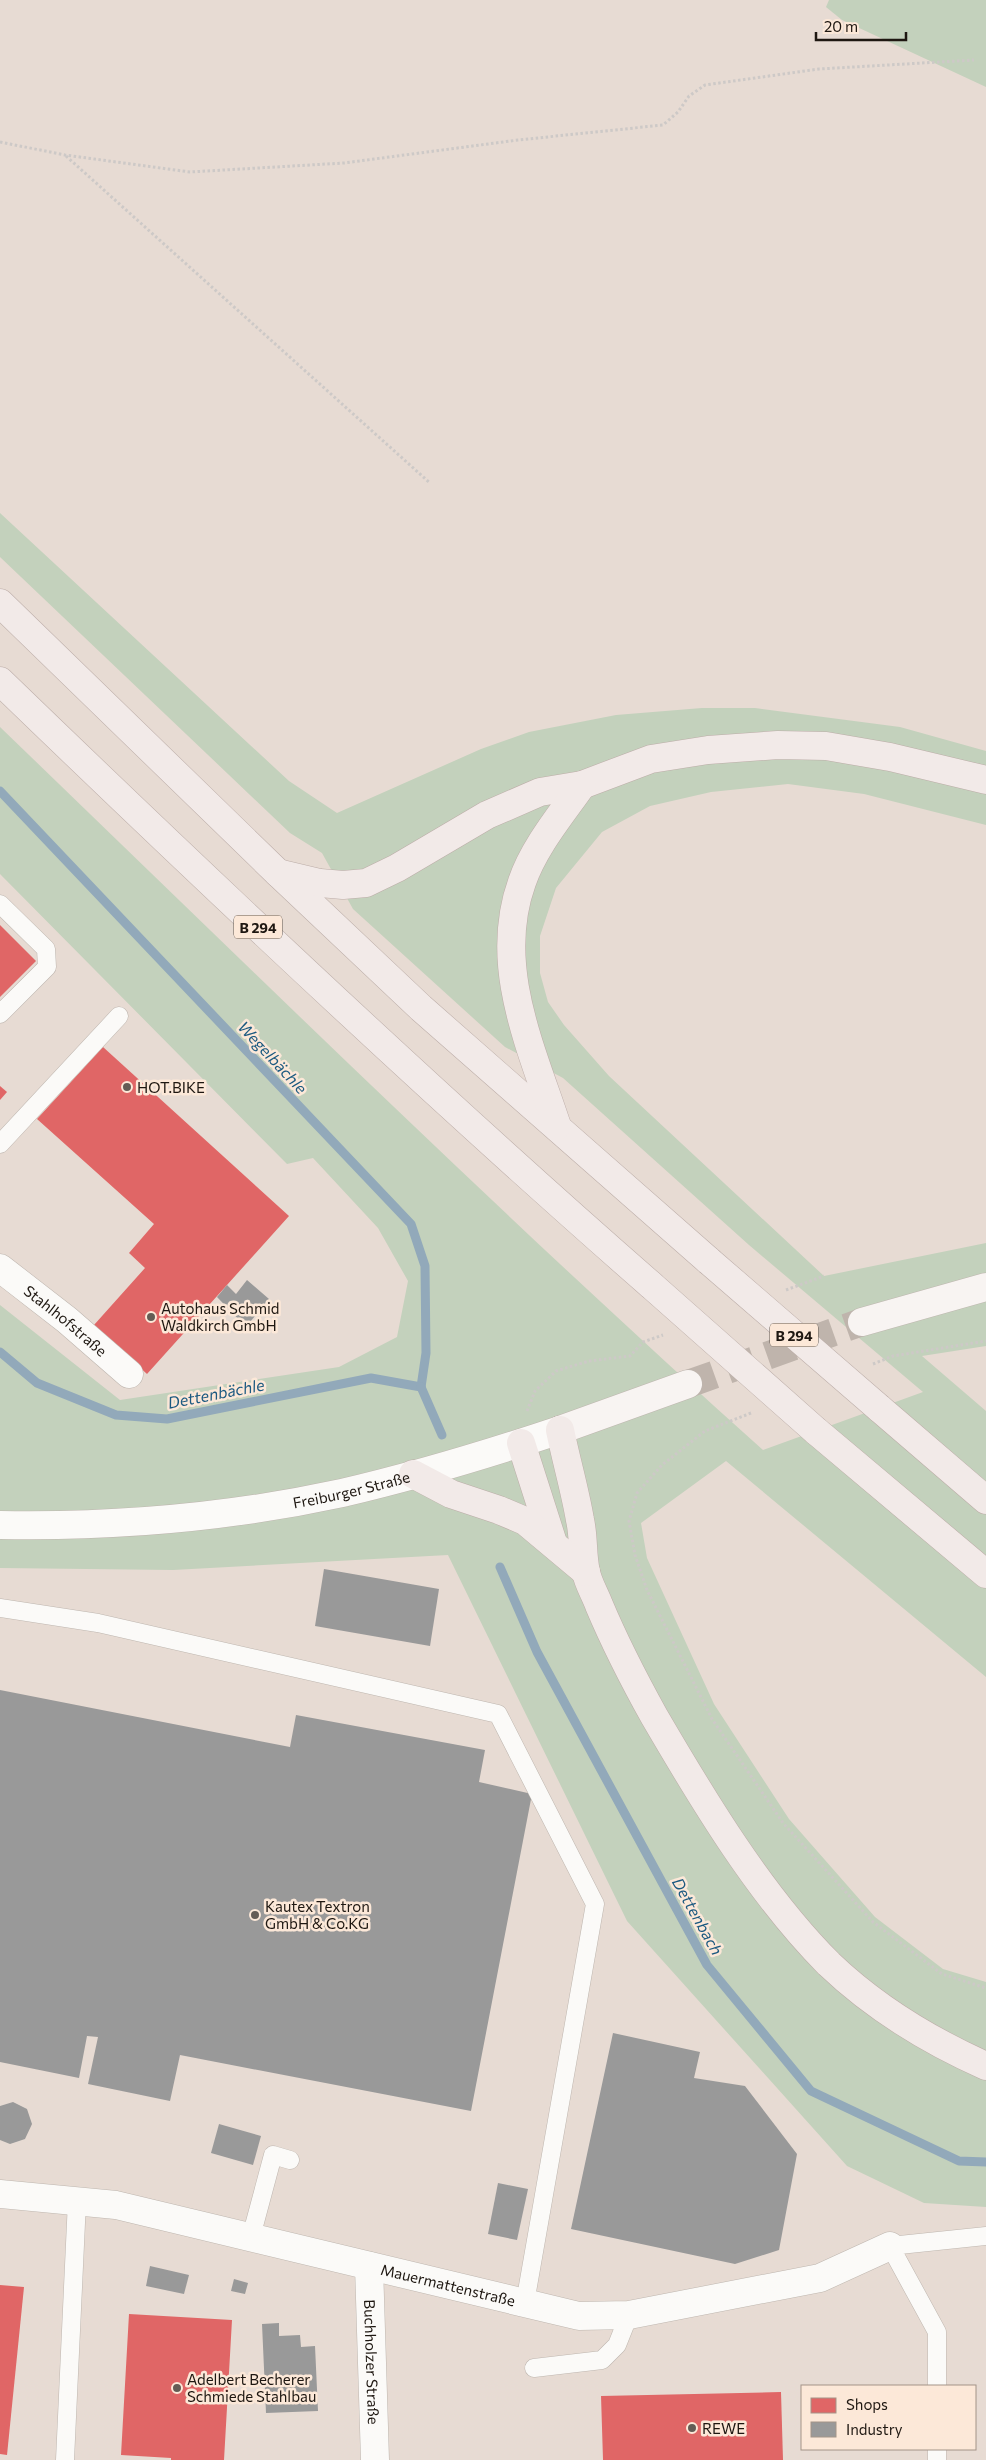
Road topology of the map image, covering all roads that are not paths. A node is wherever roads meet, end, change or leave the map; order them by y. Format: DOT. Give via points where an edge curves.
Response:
graph roads {
  1 [pos="0,603"];
  2 [pos="0,681"];
  3 [pos="986,780"];
  4 [pos="582,785"];
  5 [pos="276,872"];
  6 [pos="0,904"];
  7 [pos="0,1014"];
  8 [pos="119,1016"];
  9 [pos="557,1126"];
  10 [pos="0,1144"];
  11 [pos="0,1268"];
  12 [pos="986,1287"];
  13 [pos="862,1322"];
  14 [pos="128,1374"];
  15 [pos="688,1384"];
  16 [pos="560,1430"];
  17 [pos="521,1443"];
  18 [pos="413,1474"];
  19 [pos="986,1500"];
  20 [pos="0,1525"];
  21 [pos="553,1543"];
  22 [pos="586,1572"];
  23 [pos="986,1574"];
  24 [pos="0,1608"];
  25 [pos="986,2066"];
  26 [pos="290,2160"];
  27 [pos="0,2194"];
  28 [pos="77,2201"];
  29 [pos="986,2236"];
  30 [pos="251,2237"];
  31 [pos="890,2246"];
  32 [pos="369,2266"];
  33 [pos="525,2303"];
  34 [pos="629,2314"];
  35 [pos="534,2368"];
  36 [pos="937,2385"];
  37 [pos="65,2460"];
  38 [pos="375,2460"];
  1 -- 5 [label="highway, B 294"];
  2 -- 23 [label="highway, B 294, bridge" via="170,845 476,1129 816,1430"];
  3 -- 4 [label="highway" via="890,757 826,746 778,745 708,750 651,759"];
  4 -- 5 [label="highway" via="540,792 487,815 366,883 320,883"];
  4 -- 9 [label="highway" via="529,868 522,882 512,923 510,956 516,998"];
  5 -- 9 [label="highway, B 294" via="421,1008"];
  6 -- 7 [label="lane" via="46,949 46,967"];
  8 -- 10 [label="lane"];
  9 -- 19 [label="highway, B 294, bridge"];
  11 -- 14 [label="street, Stahlhofstraße" via="67,1320"];
  12 -- 13 [label="main road"];
  15 -- 16 [label="main road, Freiburger Straße"];
  16 -- 17 [label="street, Freiburger Straße"];
  16 -- 22 [label="highway" via="581,1521"];
  17 -- 18 [label="street, Freiburger Straße"];
  17 -- 21 [label="highway"];
  18 -- 20 [label="street, Freiburger Straße" via="341,1493 228,1512 119,1523"];
  18 -- 21 [label="highway" via="451,1494 525,1521"];
  21 -- 22 [label="highway"];
  22 -- 25 [label="highway" via="635,1682 683,1766 720,1824 795,1926 830,1964 874,2000 938,2043"];
  24 -- 33 [label="lane" via="98,1623 498,1714 595,1904"];
  26 -- 30 [label="lane" via="273,2155"];
  27 -- 28 [label="street, Mauermattenstraße"];
  28 -- 30 [label="street, Mauermattenstraße" via="116,2205"];
  28 -- 37 [label="lane"];
  29 -- 31 [label="lane"];
  30 -- 32 [label="street, Mauermattenstraße"];
  31 -- 34 [label="street, Mauermattenstraße" via="820,2278"];
  31 -- 36 [label="lane" via="937,2332"];
  32 -- 33 [label="street, Mauermattenstraße"];
  32 -- 38 [label="street, Buchholzer Straße"];
  33 -- 34 [label="street, Mauermattenstraße" via="579,2316"];
  34 -- 35 [label="lane" via="617,2345 602,2360"];
}
